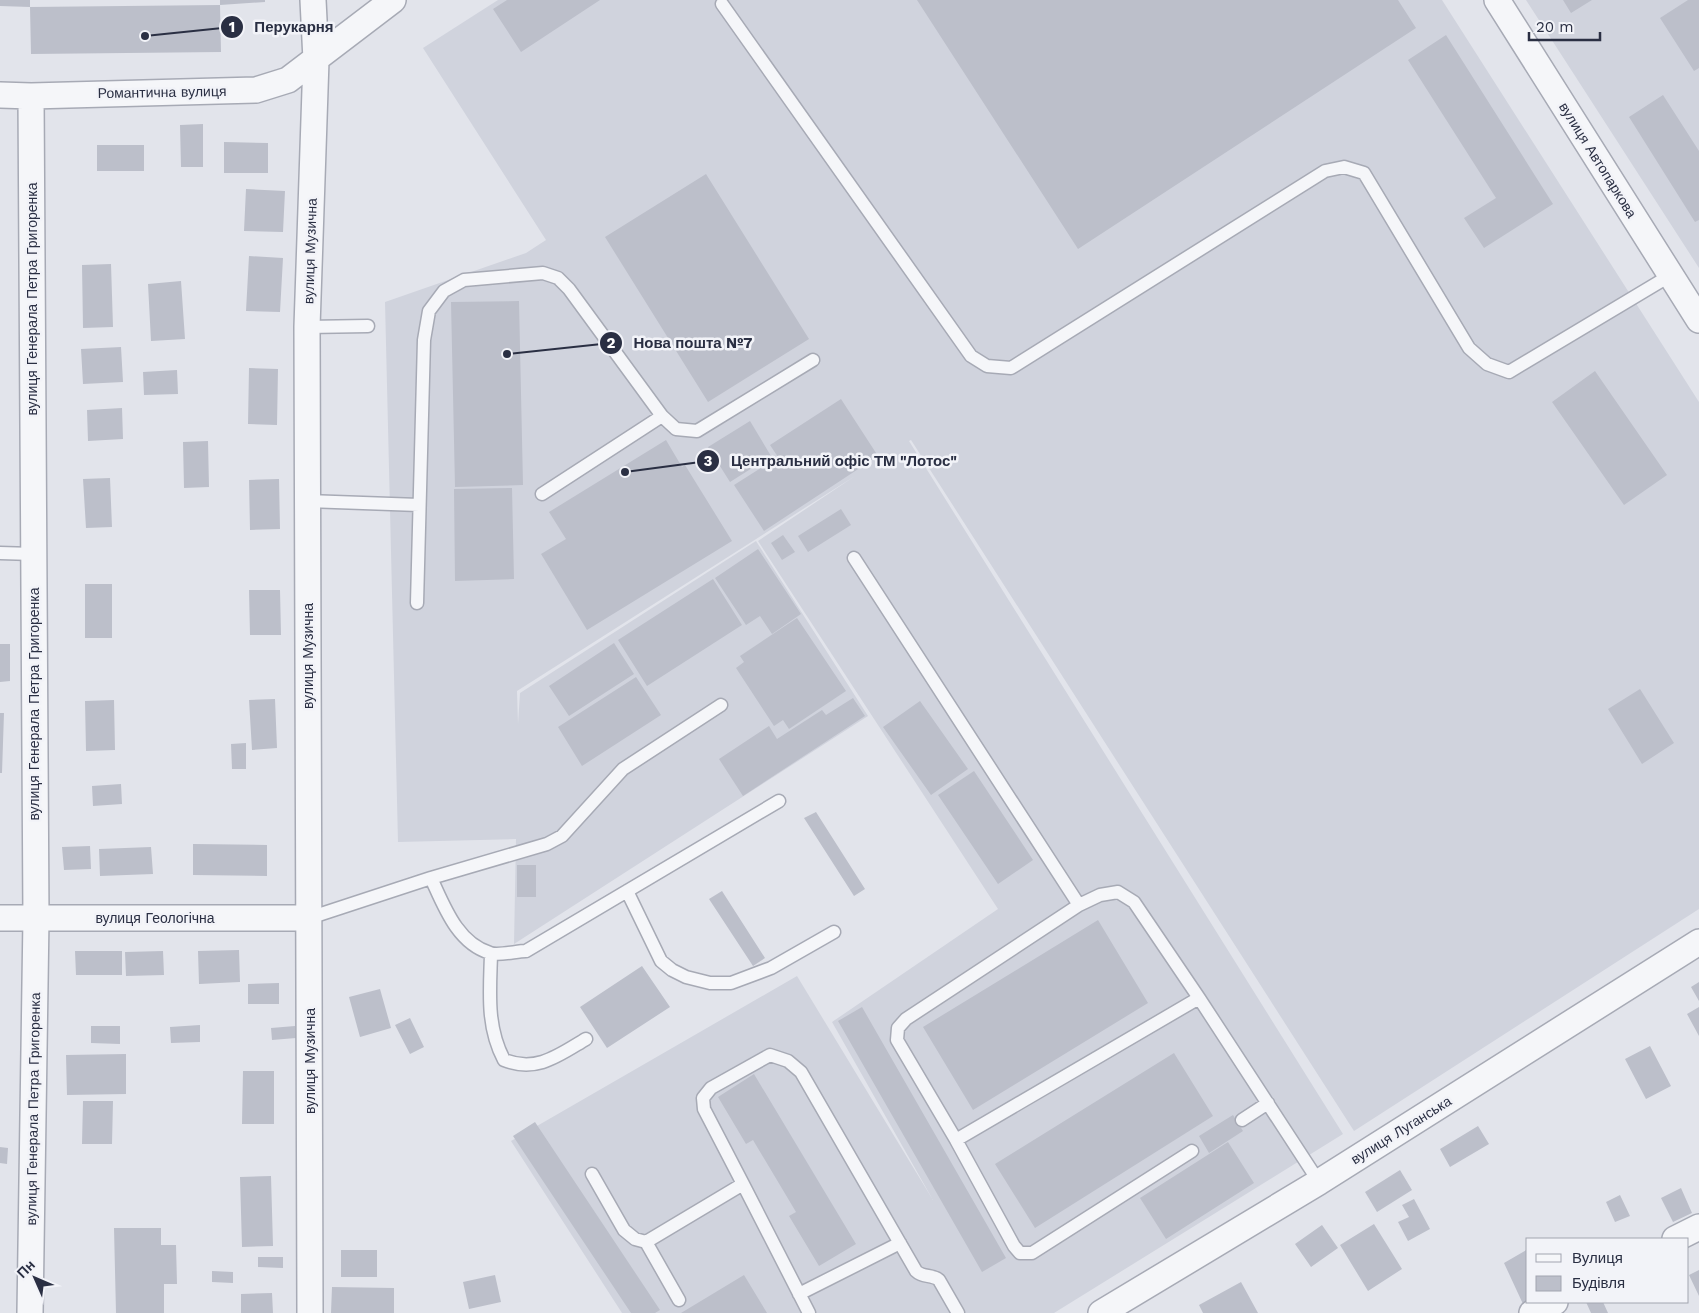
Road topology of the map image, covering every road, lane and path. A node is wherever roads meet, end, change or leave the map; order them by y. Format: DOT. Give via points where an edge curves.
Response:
graph roads {
  1 [pos="313,0"];
  2 [pos="393,0"];
  3 [pos="1497,0"];
  4 [pos="722,4"];
  5 [pos="316,60"];
  6 [pos="0,95"];
  7 [pos="31,96"];
  8 [pos="1670,275"];
  9 [pos="1699,320"];
  10 [pos="368,326"];
  11 [pos="307,327"];
  12 [pos="813,360"];
  13 [pos="662,416"];
  14 [pos="542,494"];
  15 [pos="307,501"];
  16 [pos="419,505"];
  17 [pos="0,554"];
  18 [pos="33,554"];
  19 [pos="854,558"];
  20 [pos="417,603"];
  21 [pos="722,705"];
  22 [pos="779,801"];
  23 [pos="431,878"];
  24 [pos="627,891"];
  25 [pos="1079,905"];
  26 [pos="0,918"];
  27 [pos="36,918"];
  28 [pos="310,918"];
  29 [pos="834,932"];
  30 [pos="1699,942"];
  31 [pos="491,954"];
  32 [pos="1199,998"];
  33 [pos="586,1039"];
  34 [pos="1268,1103"];
  35 [pos="1242,1120"];
  36 [pos="956,1140"];
  37 [pos="1192,1151"];
  38 [pos="592,1174"];
  39 [pos="1319,1182"];
  40 [pos="743,1184"];
  41 [pos="1699,1226"];
  42 [pos="1677,1238"];
  43 [pos="646,1242"];
  44 [pos="900,1243"];
  45 [pos="799,1294"];
  46 [pos="680,1300"];
  47 [pos="1553,1303"];
  48 [pos="30,1313"];
  49 [pos="310,1313"];
  50 [pos="809,1313"];
  51 [pos="958,1313"];
  52 [pos="1101,1313"];
  53 [pos="1532,1313"];
  1 -- 5 [label="street, вулиця Музична"];
  2 -- 5 [label="street, Романтична вулиця"];
  3 -- 8 [label="street, вулиця Автопаркова"];
  4 -- 8 [label="lane" via="971,356 987,366 1011,368 1325,171 1344,167 1364,173 1469,348 1488,364 1509,372"];
  5 -- 7 [label="street, Романтична вулиця" via="288,80 256,90"];
  5 -- 11 [label="street, вулиця Музична"];
  6 -- 7 [label="street, Романтична вулиця"];
  7 -- 18 [label="street, вулиця Генерала Петра Григоренка"];
  8 -- 9 [label="street, вулиця Автопаркова"];
  10 -- 11 [label="lane"];
  11 -- 15 [label="street, вулиця Музична"];
  12 -- 13 [label="lane" via="697,432 676,429"];
  13 -- 14 [label="lane"];
  13 -- 16 [label="lane" via="558,278 543,273 464,280 444,291 429,311 424,340"];
  15 -- 16 [label="lane"];
  15 -- 28 [label="street, вулиця Музична"];
  16 -- 20 [label="lane"];
  17 -- 18 [label="lane"];
  18 -- 27 [label="street, вулиця Генерала Петра Григоренка"];
  19 -- 25 [label="lane"];
  21 -- 23 [label="lane" via="623,770 562,836 547,844"];
  22 -- 24 [label="lane"];
  23 -- 28 [label="lane"];
  23 -- 31 [label="lane" via="447,914 467,940"];
  24 -- 29 [label="lane" via="661,961 686,977 710,983 731,983 771,968"];
  24 -- 31 [label="lane" via="526,950"];
  25 -- 32 [label="lane" via="1100,895 1118,892 1134,902"];
  25 -- 36 [label="lane" via="906,1019 898,1028 898,1040"];
  26 -- 27 [label="street, вулиця Геологічна"];
  27 -- 28 [label="street, вулиця Геологічна"];
  27 -- 48 [label="street, вулиця Генерала Петра Григоренка"];
  28 -- 49 [label="street, вулиця Музична"];
  30 -- 39 [label="street, вулиця Луганська"];
  31 -- 33 [label="lane" via="490,1013 504,1060 516,1065 532,1065 552,1059"];
  32 -- 34 [label="lane"];
  32 -- 36 [label="lane"];
  34 -- 35 [label="lane"];
  34 -- 39 [label="lane"];
  36 -- 37 [label="lane" via="1014,1246 1020,1252 1032,1253"];
  38 -- 43 [label="lane" via="624,1230 635,1239"];
  39 -- 52 [label="street, вулиця Луганська"];
  40 -- 43 [label="lane"];
  40 -- 44 [label="lane" via="704,1109 703,1098 711,1088 770,1055 788,1060 801,1072"];
  40 -- 45 [label="lane"];
  41 -- 42 [label="street"];
  43 -- 46 [label="lane"];
  44 -- 45 [label="lane"];
  44 -- 51 [label="lane" via="919,1274 939,1280"];
  45 -- 50 [label="lane"];
  47 -- 53 [label="street"];
}
